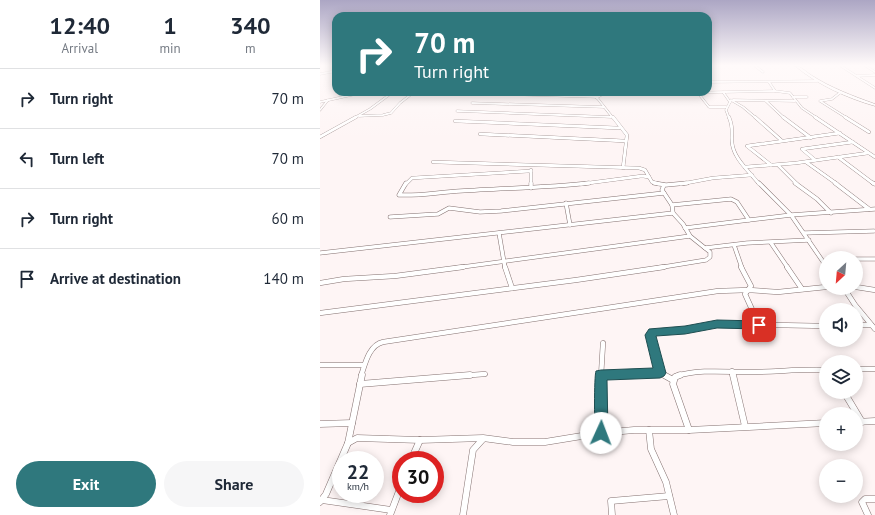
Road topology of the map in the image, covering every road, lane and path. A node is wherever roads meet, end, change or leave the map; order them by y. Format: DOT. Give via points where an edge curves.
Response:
graph roads {
  1 [pos="837,90"];
  2 [pos="775,91"];
  3 [pos="712,92"];
  4 [pos="725,92"];
  5 [pos="841,92"];
  6 [pos="346,96"];
  7 [pos="388,96"];
  8 [pos="409,96"];
  9 [pos="509,96"];
  10 [pos="554,96"];
  11 [pos="700,96"];
  12 [pos="598,97"];
  13 [pos="793,97"];
  14 [pos="807,97"];
  15 [pos="328,100"];
  16 [pos="730,101"];
  17 [pos="766,101"];
  18 [pos="794,101"];
  19 [pos="320,102"];
  20 [pos="472,103"];
  21 [pos="513,104"];
  22 [pos="875,105"];
  23 [pos="604,107"];
  24 [pos="726,108"];
  25 [pos="320,110"];
  26 [pos="457,111"];
  27 [pos="357,116"];
  28 [pos="611,117"];
  29 [pos="455,121"];
  30 [pos="619,128"];
  31 [pos="869,132"];
  32 [pos="840,133"];
  33 [pos="480,134"];
  34 [pos="320,137"];
  35 [pos="811,138"];
  36 [pos="781,140"];
  37 [pos="626,141"];
  38 [pos="853,142"];
  39 [pos="869,153"];
  40 [pos="875,157"];
  41 [pos="838,158"];
  42 [pos="815,160"];
  43 [pos="433,162"];
  44 [pos="805,162"];
  45 [pos="771,165"];
  46 [pos="778,165"];
  47 [pos="532,166"];
  48 [pos="745,167"];
  49 [pos="623,168"];
  50 [pos="531,171"];
  51 [pos="752,175"];
  52 [pos="649,177"];
  53 [pos="875,184"];
  54 [pos="664,185"];
  55 [pos="531,188"];
  56 [pos="664,193"];
  57 [pos="566,203"];
  58 [pos="672,205"];
  59 [pos="875,209"];
  60 [pos="870,210"];
  61 [pos="674,213"];
  62 [pos="831,213"];
  63 [pos="791,215"];
  64 [pos="390,217"];
  65 [pos="749,220"];
  66 [pos="570,225"];
  67 [pos="685,228"];
  68 [pos="875,231"];
  69 [pos="499,233"];
  70 [pos="804,233"];
  71 [pos="690,236"];
  72 [pos="809,240"];
  73 [pos="771,243"];
  74 [pos="734,245"];
  75 [pos="705,248"];
  76 [pos="320,253"];
  77 [pos="819,254"];
  78 [pos="863,259"];
  79 [pos="875,259"];
  80 [pos="503,260"];
  81 [pos="320,283"];
  82 [pos="512,288"];
  83 [pos="819,288"];
  84 [pos="863,288"];
  85 [pos="802,289"];
  86 [pos="749,290"];
  87 [pos="875,290"];
  88 [pos="849,295"];
  89 [pos="320,313"];
  90 [pos="759,325"];
  91 [pos="863,325"];
  92 [pos="871,325"];
  93 [pos="819,326"];
  94 [pos="875,329"];
  95 [pos="603,343"];
  96 [pos="320,364"];
  97 [pos="364,365"];
  98 [pos="863,369"];
  99 [pos="875,369"];
  100 [pos="819,370"];
  101 [pos="732,371"];
  102 [pos="660,373"];
  103 [pos="485,374"];
  104 [pos="601,375"];
  105 [pos="673,380"];
  106 [pos="360,384"];
  107 [pos="875,421"];
  108 [pos="863,422"];
  109 [pos="352,423"];
  110 [pos="819,423"];
  111 [pos="320,424"];
  112 [pos="745,426"];
  113 [pos="649,430"];
  114 [pos="689,430"];
  115 [pos="601,433"];
  116 [pos="483,438"];
  117 [pos="420,440"];
  118 [pos="348,444"];
  119 [pos="415,451"];
  120 [pos="669,496"];
  121 [pos="875,498"];
  122 [pos="321,501"];
  123 [pos="391,512"];
  124 [pos="463,515"];
  125 [pos="612,515"];
  126 [pos="674,515"];
  127 [pos="868,515"];
  1 -- 5 [label="main road"];
  2 -- 4 [label="street"];
  2 -- 13 [label="street" via="789,92"];
  3 -- 4 [label="street"];
  4 -- 16 [label="street"];
  5 -- 22 [label="main road"];
  5 -- 31 [label="street" via="832,99 820,101"];
  6 -- 15 [label="street"];
  7 -- 27 [label="street"];
  8 -- 27 [label="street" via="391,113"];
  9 -- 21 [label="street"];
  10 -- 12 [label="street"];
  11 -- 24 [label="street" via="709,107"];
  12 -- 23 [label="street"];
  13 -- 14 [label="street"];
  13 -- 18 [label="street"];
  15 -- 19 [label="street"];
  15 -- 25 [label="street"];
  16 -- 17 [label="street"];
  16 -- 24 [label="street"];
  16 -- 36 [label="street" via="742,107"];
  17 -- 18 [label="street"];
  17 -- 35 [label="street"];
  18 -- 32 [label="street"];
  20 -- 21 [label="street"];
  21 -- 23 [label="street"];
  23 -- 28 [label="street"];
  24 -- 48 [label="street" via="733,128 732,142 735,153"];
  26 -- 28 [label="street"];
  27 -- 34 [label="street"];
  28 -- 30 [label="street"];
  29 -- 30 [label="street"];
  30 -- 37 [label="street" via="626,135"];
  32 -- 35 [label="street"];
  32 -- 38 [label="street"];
  33 -- 37 [label="street"];
  35 -- 36 [label="street"];
  36 -- 45 [label="street" via="747,146"];
  37 -- 49 [label="street"];
  38 -- 39 [label="street"];
  38 -- 42 [label="street" via="802,149"];
  39 -- 40 [label="street"];
  39 -- 41 [label="street"];
  41 -- 42 [label="street"];
  41 -- 53 [label="street"];
  42 -- 44 [label="street"];
  43 -- 47 [label="street"];
  44 -- 46 [label="street"];
  44 -- 60 [label="street"];
  45 -- 46 [label="street"];
  45 -- 48 [label="street"];
  46 -- 62 [label="street"];
  47 -- 49 [label="street"];
  47 -- 50 [label="street"];
  48 -- 51 [label="street"];
  49 -- 52 [label="street" via="642,169"];
  50 -- 55 [label="street"];
  50 -- 55 [label="street" via="412,178 407,181 399,195"];
  51 -- 54 [label="street"];
  51 -- 63 [label="street"];
  52 -- 54 [label="street" via="652,182"];
  52 -- 55 [label="street"];
  54 -- 56 [label="street"];
  56 -- 57 [label="street"];
  56 -- 58 [label="street"];
  57 -- 64 [label="street" via="483,212 449,208 438,214"];
  57 -- 66 [label="street"];
  58 -- 61 [label="street"];
  58 -- 65 [label="street" via="731,199 737,202"];
  59 -- 60 [label="street"];
  60 -- 62 [label="street"];
  61 -- 66 [label="street"];
  61 -- 67 [label="street"];
  62 -- 63 [label="street"];
  63 -- 65 [label="street"];
  63 -- 70 [label="street"];
  65 -- 67 [label="street"];
  66 -- 69 [label="street"];
  67 -- 71 [label="street"];
  68 -- 70 [label="street"];
  69 -- 76 [label="street"];
  69 -- 80 [label="street"];
  70 -- 72 [label="street"];
  71 -- 75 [label="street"];
  71 -- 80 [label="street"];
  72 -- 73 [label="street"];
  72 -- 77 [label="street"];
  73 -- 74 [label="street"];
  73 -- 85 [label="street"];
  74 -- 75 [label="street"];
  74 -- 86 [label="street" via="751,286"];
  75 -- 82 [label="street" via="710,252 710,257 706,260"];
  78 -- 79 [label="street"];
  80 -- 81 [label="street" via="395,276"];
  80 -- 82 [label="street"];
  82 -- 89 [label="street"];
  83 -- 85 [label="street"];
  84 -- 87 [label="street"];
  85 -- 86 [label="street" via="778,292"];
  86 -- 90 [label="street" via="745,294"];
  86 -- 97 [label="street" via="718,291 389,341 376,344 369,352"];
  88 -- 92 [label="street"];
  90 -- 93 [label="street"];
  90 -- 102 [label="street" via="717,324 685,330 652,332 650,335"];
  91 -- 92 [label="street"];
  92 -- 94 [label="street"];
  95 -- 104 [label="street"];
  96 -- 97 [label="street"];
  97 -- 106 [label="street"];
  98 -- 99 [label="street"];
  100 -- 101 [label="street"];
  101 -- 105 [label="street" via="681,375"];
  101 -- 112 [label="street"];
  102 -- 104 [label="street"];
  102 -- 105 [label="street"];
  103 -- 106 [label="street"];
  104 -- 115 [label="street"];
  105 -- 114 [label="street"];
  106 -- 109 [label="street"];
  107 -- 108 [label="street"];
  109 -- 111 [label="street"];
  109 -- 118 [label="street"];
  110 -- 112 [label="street"];
  112 -- 114 [label="street"];
  113 -- 114 [label="street"];
  113 -- 115 [label="street"];
  113 -- 120 [label="street" via="648,439 653,457 664,478"];
  115 -- 116 [label="street" via="545,442 513,442"];
  116 -- 117 [label="street"];
  116 -- 124 [label="street" via="473,450"];
  117 -- 118 [label="street" via="357,438"];
  117 -- 119 [label="street"];
  118 -- 122 [label="street"];
  120 -- 125 [label="street" via="611,501"];
  120 -- 126 [label="street"];
  121 -- 127 [label="street" via="862,502"];
  122 -- 123 [label="street"];
}
